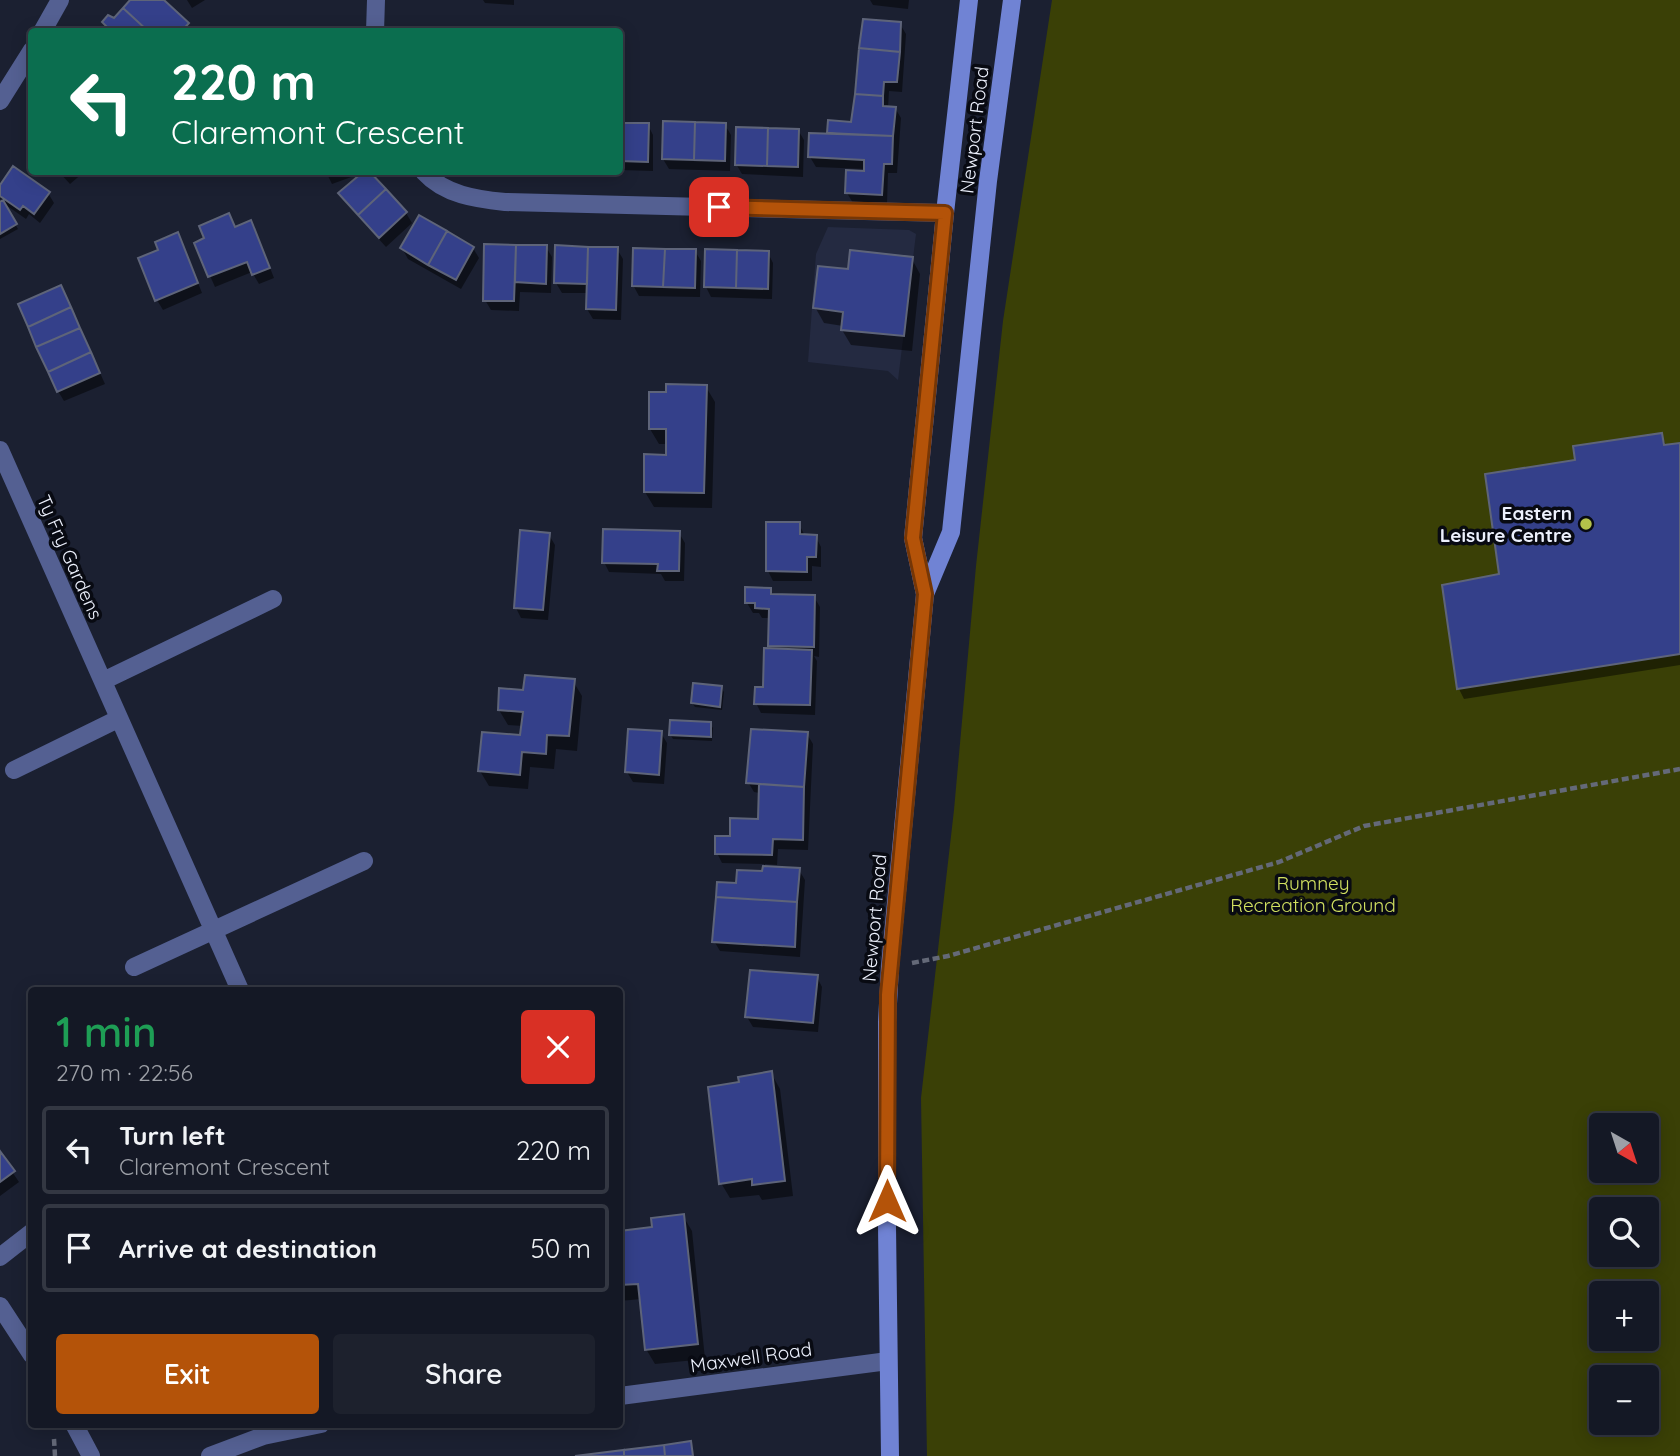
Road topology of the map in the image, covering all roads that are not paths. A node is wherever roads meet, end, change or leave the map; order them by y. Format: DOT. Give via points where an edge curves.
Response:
graph roads {
  1 [pos="376,0"];
  2 [pos="969,0"];
  3 [pos="1012,0"];
  4 [pos="53,2"];
  5 [pos="43,28"];
  6 [pos="375,28"];
  7 [pos="28,56"];
  8 [pos="0,101"];
  9 [pos="428,175"];
  10 [pos="945,213"];
  11 [pos="0,450"];
  12 [pos="925,594"];
  13 [pos="272,599"];
  14 [pos="103,681"];
  15 [pos="118,719"];
  16 [pos="14,770"];
  17 [pos="364,861"];
  18 [pos="212,930"];
  19 [pos="134,967"];
  20 [pos="239,987"];
  21 [pos="28,1235"];
  22 [pos="0,1257"];
  23 [pos="0,1306"];
  24 [pos="28,1348"];
  25 [pos="888,1361"];
  26 [pos="623,1396"];
  27 [pos="76,1428"];
  28 [pos="302,1428"];
  29 [pos="91,1456"];
  30 [pos="209,1456"];
  31 [pos="890,1456"];
  1 -- 6 [label="street"];
  2 -- 10 [label="main road, Newport Road"];
  3 -- 12 [label="main road, Newport Road" via="951,532"];
  4 -- 5 [label="street"];
  7 -- 8 [label="street"];
  9 -- 10 [label="street" via="449,190 474,199 505,202"];
  10 -- 12 [label="main road, Newport Road" via="913,538"];
  11 -- 14 [label="street, Ty Fry Gardens"];
  12 -- 25 [label="main road, Newport Road" via="887,1022"];
  13 -- 14 [label="street"];
  14 -- 15 [label="street, Ty Fry Gardens"];
  15 -- 16 [label="street"];
  15 -- 18 [label="street, Ty Fry Gardens"];
  17 -- 18 [label="street"];
  18 -- 19 [label="street"];
  18 -- 20 [label="street, Ty Fry Gardens"];
  21 -- 22 [label="street"];
  23 -- 24 [label="street"];
  25 -- 26 [label="street, Maxwell Road"];
  25 -- 31 [label="main road, Newport Road"];
  27 -- 29 [label="street"];
  28 -- 30 [label="street" via="263,1436"];
}
